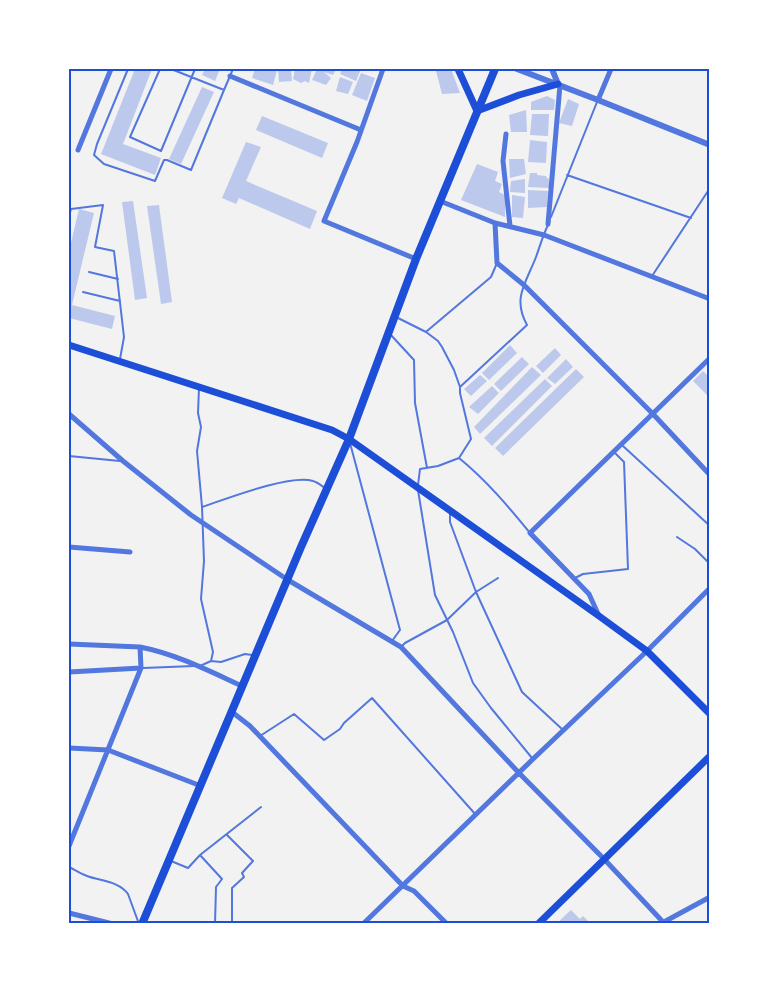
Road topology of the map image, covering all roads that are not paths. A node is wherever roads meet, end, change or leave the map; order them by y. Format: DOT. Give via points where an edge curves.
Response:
graph roads {
  1 [pos="111,69"];
  2 [pos="128,69"];
  3 [pos="160,69"];
  4 [pos="171,69"];
  5 [pos="195,69"];
  6 [pos="233,69"];
  7 [pos="383,69"];
  8 [pos="458,69"];
  9 [pos="495,69"];
  10 [pos="517,69"];
  11 [pos="552,69"];
  12 [pos="611,69"];
  13 [pos="230,76"];
  14 [pos="192,77"];
  15 [pos="559,85"];
  16 [pos="224,90"];
  17 [pos="598,100"];
  18 [pos="477,111"];
  19 [pos="361,130"];
  20 [pos="506,134"];
  21 [pos="710,145"];
  22 [pos="78,150"];
  23 [pos="161,151"];
  24 [pos="166,160"];
  25 [pos="567,175"];
  26 [pos="710,188"];
  27 [pos="440,201"];
  28 [pos="69,216"];
  29 [pos="691,218"];
  30 [pos="495,223"];
  31 [pos="548,225"];
  32 [pos="510,226"];
  33 [pos="544,235"];
  34 [pos="416,259"];
  35 [pos="497,263"];
  36 [pos="89,272"];
  37 [pos="652,277"];
  38 [pos="118,279"];
  39 [pos="524,285"];
  40 [pos="83,292"];
  41 [pos="710,299"];
  42 [pos="120,301"];
  43 [pos="395,317"];
  44 [pos="426,332"];
  45 [pos="389,333"];
  46 [pos="69,345"];
  47 [pos="710,358"];
  48 [pos="120,362"];
  49 [pos="460,387"];
  50 [pos="199,388"];
  51 [pos="69,414"];
  52 [pos="653,414"];
  53 [pos="349,439"];
  54 [pos="621,444"];
  55 [pos="613,451"];
  56 [pos="69,456"];
  57 [pos="459,458"];
  58 [pos="123,461"];
  59 [pos="427,468"];
  60 [pos="710,474"];
  61 [pos="418,487"];
  62 [pos="327,489"];
  63 [pos="202,507"];
  64 [pos="449,510"];
  65 [pos="203,523"];
  66 [pos="710,526"];
  67 [pos="530,533"];
  68 [pos="677,537"];
  69 [pos="69,547"];
  70 [pos="130,552"];
  71 [pos="710,564"];
  72 [pos="498,578"];
  73 [pos="575,578"];
  74 [pos="288,580"];
  75 [pos="710,588"];
  76 [pos="476,592"];
  77 [pos="599,615"];
  78 [pos="447,620"];
  79 [pos="392,641"];
  80 [pos="69,644"];
  81 [pos="140,647"];
  82 [pos="401,647"];
  83 [pos="647,651"];
  84 [pos="256,655"];
  85 [pos="211,661"];
  86 [pos="198,667"];
  87 [pos="141,668"];
  88 [pos="69,672"];
  89 [pos="242,687"];
  90 [pos="232,712"];
  91 [pos="710,714"];
  92 [pos="563,730"];
  93 [pos="260,736"];
  94 [pos="69,748"];
  95 [pos="108,750"];
  96 [pos="710,756"];
  97 [pos="533,759"];
  98 [pos="519,772"];
  99 [pos="201,786"];
  100 [pos="261,807"];
  101 [pos="476,815"];
  102 [pos="227,835"];
  103 [pos="69,846"];
  104 [pos="200,855"];
  105 [pos="604,859"];
  106 [pos="169,860"];
  107 [pos="69,867"];
  108 [pos="403,886"];
  109 [pos="710,897"];
  110 [pos="69,913"];
  111 [pos="662,923"];
  112 [pos="113,924"];
  113 [pos="140,924"];
  114 [pos="215,924"];
  115 [pos="232,924"];
  116 [pos="363,924"];
  117 [pos="447,924"];
  118 [pos="538,924"];
  1 -- 22 [label="street"];
  2 -- 24 [label="lane" via="94,155 104,164 155,181"];
  3 -- 23 [label="lane" via="130,137"];
  4 -- 14 [label="lane"];
  5 -- 14 [label="lane"];
  6 -- 13 [label="lane"];
  7 -- 19 [label="street"];
  8 -- 18 [label="main road"];
  9 -- 18 [label="main road"];
  10 -- 15 [label="street"];
  11 -- 15 [label="street"];
  12 -- 17 [label="street"];
  13 -- 16 [label="lane"];
  13 -- 19 [label="street"];
  14 -- 16 [label="lane"];
  14 -- 23 [label="lane"];
  15 -- 17 [label="street"];
  15 -- 18 [label="main road"];
  15 -- 31 [label="street"];
  16 -- 24 [label="lane" via="191,170"];
  17 -- 21 [label="street"];
  17 -- 25 [label="lane"];
  18 -- 27 [label="main road"];
  19 -- 34 [label="street" via="324,220"];
  20 -- 32 [label="street" via="503,161"];
  23 -- 24 [label="lane"];
  25 -- 29 [label="lane"];
  25 -- 31 [label="lane"];
  26 -- 29 [label="lane"];
  27 -- 30 [label="street"];
  27 -- 34 [label="main road"];
  28 -- 38 [label="lane" via="71,209 103,206 95,247 114,251"];
  29 -- 37 [label="lane"];
  30 -- 32 [label="street"];
  30 -- 35 [label="street"];
  31 -- 33 [label="lane"];
  32 -- 33 [label="street"];
  33 -- 37 [label="street"];
  33 -- 39 [label="lane"];
  34 -- 43 [label="main road"];
  35 -- 39 [label="street"];
  35 -- 44 [label="lane" via="491,277"];
  36 -- 38 [label="lane"];
  37 -- 41 [label="street"];
  38 -- 42 [label="lane"];
  39 -- 49 [label="lane" via="520,306 526,325"];
  39 -- 52 [label="street"];
  40 -- 42 [label="lane"];
  42 -- 48 [label="lane" via="124,337"];
  43 -- 44 [label="lane"];
  43 -- 45 [label="main road"];
  44 -- 49 [label="lane" via="442,348"];
  45 -- 53 [label="main road"];
  45 -- 59 [label="lane" via="414,360 415,403"];
  46 -- 48 [label="main road"];
  47 -- 52 [label="street"];
  48 -- 50 [label="main road"];
  49 -- 57 [label="lane" via="471,439"];
  50 -- 53 [label="main road" via="332,430"];
  50 -- 63 [label="lane" via="201,427 197,451"];
  51 -- 58 [label="street"];
  52 -- 54 [label="street"];
  52 -- 60 [label="street"];
  53 -- 61 [label="main road"];
  53 -- 62 [label="main road"];
  53 -- 79 [label="lane" via="400,630"];
  54 -- 55 [label="street"];
  54 -- 66 [label="lane"];
  55 -- 67 [label="street"];
  55 -- 73 [label="lane" via="624,462 628,569"];
  56 -- 58 [label="lane"];
  57 -- 59 [label="lane"];
  57 -- 67 [label="lane"];
  58 -- 65 [label="street"];
  59 -- 61 [label="lane" via="420,469"];
  61 -- 64 [label="main road"];
  61 -- 78 [label="lane" via="435,595"];
  62 -- 63 [label="lane" via="312,480 298,480 263,486"];
  62 -- 74 [label="main road"];
  63 -- 65 [label="lane"];
  64 -- 76 [label="lane"];
  64 -- 77 [label="main road"];
  65 -- 74 [label="street"];
  65 -- 85 [label="lane" via="201,599 213,652"];
  67 -- 73 [label="street"];
  68 -- 71 [label="lane"];
  69 -- 70 [label="street"];
  72 -- 76 [label="lane"];
  73 -- 77 [label="street" via="590,594"];
  74 -- 79 [label="street"];
  74 -- 84 [label="main road"];
  75 -- 83 [label="street"];
  76 -- 78 [label="lane"];
  76 -- 92 [label="lane" via="522,692"];
  77 -- 83 [label="main road"];
  78 -- 82 [label="lane"];
  78 -- 97 [label="lane" via="473,683"];
  79 -- 82 [label="street"];
  80 -- 81 [label="street"];
  81 -- 86 [label="street"];
  81 -- 87 [label="street"];
  82 -- 98 [label="street"];
  83 -- 91 [label="main road"];
  83 -- 92 [label="street"];
  84 -- 85 [label="lane"];
  84 -- 89 [label="main road"];
  85 -- 86 [label="lane"];
  86 -- 87 [label="lane"];
  86 -- 89 [label="street"];
  87 -- 88 [label="street"];
  87 -- 95 [label="street"];
  89 -- 90 [label="main road"];
  90 -- 93 [label="street"];
  90 -- 99 [label="main road"];
  92 -- 97 [label="street"];
  93 -- 101 [label="lane" via="294,714 324,740 372,698"];
  93 -- 108 [label="street"];
  94 -- 95 [label="street"];
  95 -- 99 [label="street"];
  95 -- 103 [label="street"];
  96 -- 105 [label="main road"];
  97 -- 98 [label="street"];
  98 -- 101 [label="street"];
  98 -- 105 [label="street"];
  99 -- 106 [label="main road"];
  100 -- 102 [label="lane"];
  101 -- 108 [label="street"];
  102 -- 104 [label="lane"];
  102 -- 115 [label="lane" via="253,861 232,888"];
  104 -- 106 [label="lane" via="188,868"];
  104 -- 114 [label="lane" via="222,879 216,887"];
  105 -- 111 [label="street"];
  105 -- 118 [label="main road"];
  106 -- 113 [label="main road"];
  107 -- 113 [label="lane" via="125,889"];
  108 -- 116 [label="street"];
  108 -- 117 [label="street" via="414,891"];
  109 -- 111 [label="street"];
  110 -- 112 [label="street"];
}
